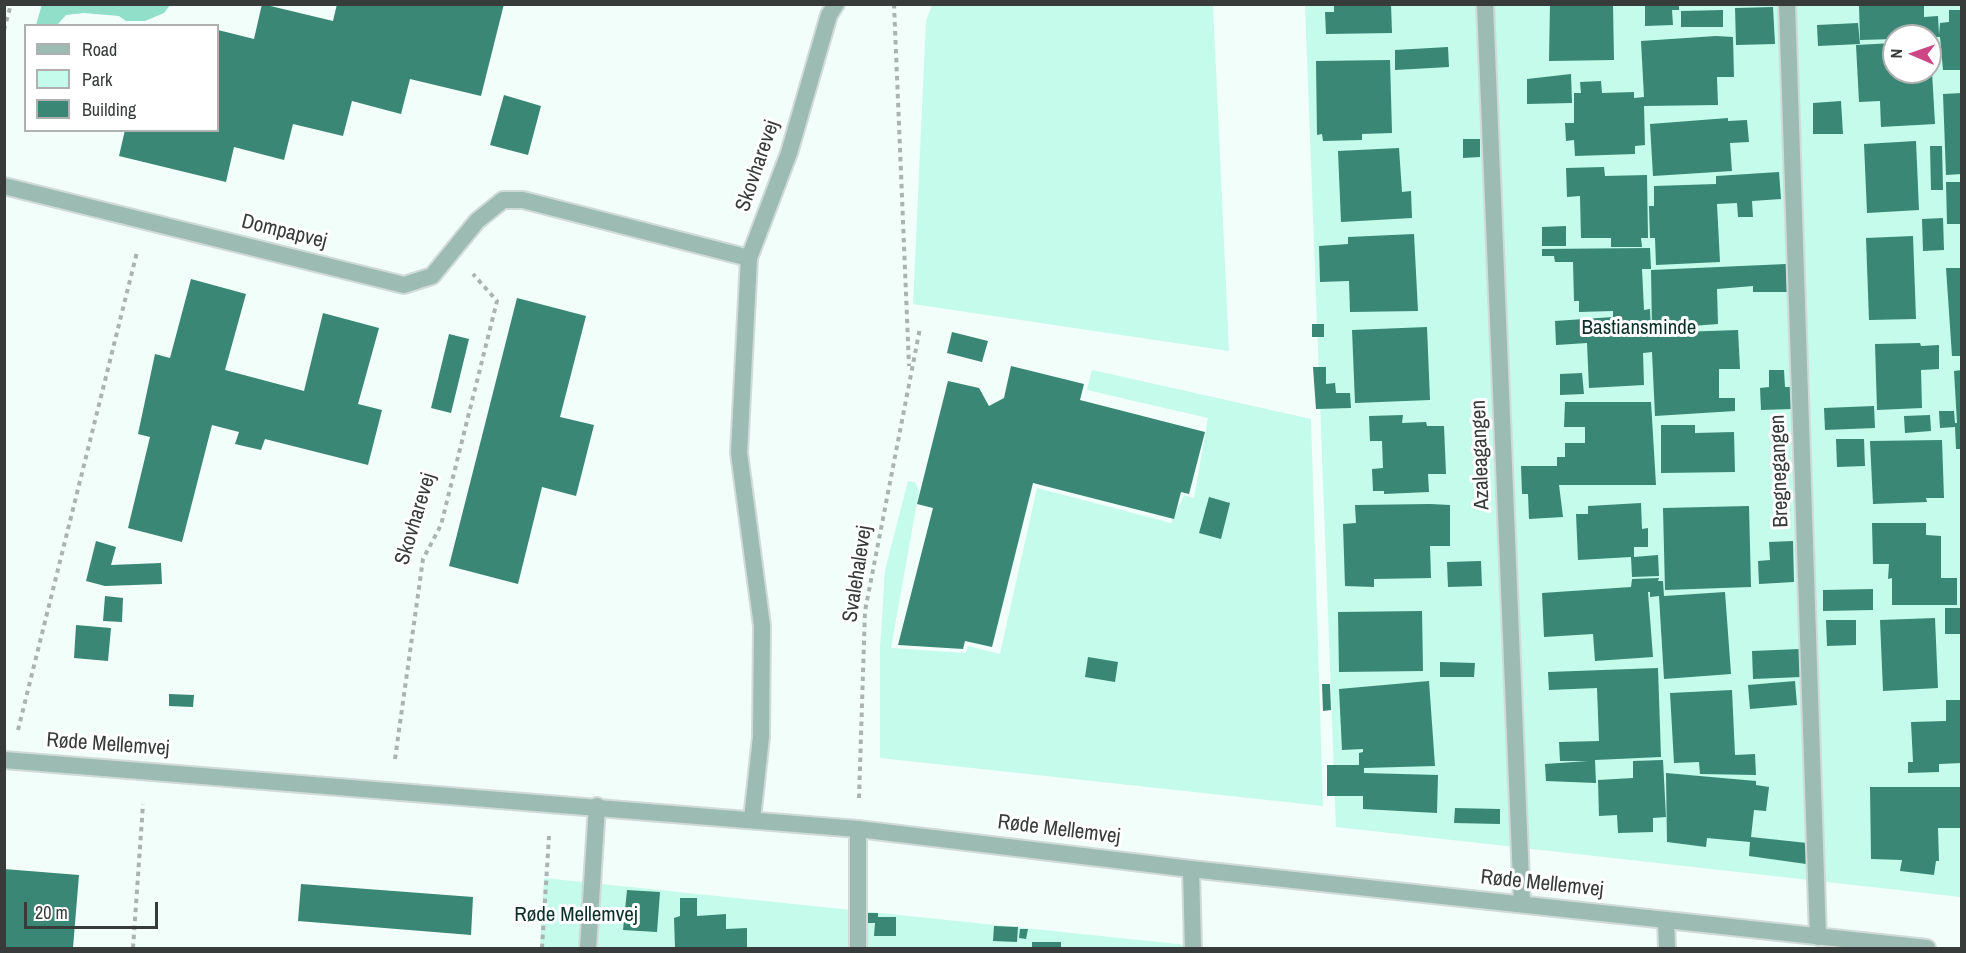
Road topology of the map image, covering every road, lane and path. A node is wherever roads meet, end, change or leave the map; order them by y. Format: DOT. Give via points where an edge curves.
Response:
graph roads {
  1 [pos="11,4"];
  2 [pos="836,4"];
  3 [pos="894,4"];
  4 [pos="1485,4"];
  5 [pos="1787,4"];
  6 [pos="4,30"];
  7 [pos="4,186"];
  8 [pos="145,221"];
  9 [pos="749,258"];
  10 [pos="497,300"];
  11 [pos="920,328"];
  12 [pos="910,371"];
  13 [pos="8,760"];
  14 [pos="145,770"];
  15 [pos="390,790"];
  16 [pos="552,802"];
  17 [pos="597,806"];
  18 [pos="752,819"];
  19 [pos="858,829"];
  20 [pos="1191,869"];
  21 [pos="1522,904"];
  22 [pos="1666,920"];
  23 [pos="1818,937"];
  24 [pos="1859,944"];
  25 [pos="133,948"];
  26 [pos="542,948"];
  27 [pos="588,948"];
  28 [pos="858,948"];
  29 [pos="1193,948"];
  30 [pos="1667,948"];
  31 [pos="1927,948"];
  1 -- 6 [label="path"];
  2 -- 9 [label="street, Skovharevej" via="829,15 789,153"];
  3 -- 12 [label="path"];
  4 -- 21 [label="street, Azaleagangen"];
  5 -- 23 [label="street, Bregnegangen"];
  7 -- 8 [label="street, Dompapvej"];
  8 -- 9 [label="street, Dompapvej" via="404,285 432,276 477,221 503,200 523,200"];
  8 -- 13 [label="path"];
  9 -- 18 [label="street, Skovharevej" via="739,453 762,626 761,737"];
  10 -- 15 [label="path, Skovharevej" via="441,525 423,559"];
  11 -- 12 [label="path, Svalehalevej"];
  12 -- 19 [label="path, Svalehalevej" via="865,611"];
  13 -- 14 [label="street, Røde Mellemvej"];
  14 -- 15 [label="street, Røde Mellemvej"];
  14 -- 25 [label="path"];
  15 -- 16 [label="street, Røde Mellemvej"];
  16 -- 17 [label="street, Røde Mellemvej"];
  16 -- 26 [label="path"];
  17 -- 18 [label="street, Røde Mellemvej"];
  17 -- 27 [label="street"];
  18 -- 19 [label="street, Røde Mellemvej"];
  19 -- 20 [label="street, Røde Mellemvej"];
  19 -- 28 [label="street"];
  20 -- 21 [label="street, Røde Mellemvej"];
  20 -- 29 [label="street"];
  21 -- 22 [label="street, Røde Mellemvej"];
  22 -- 23 [label="street, Røde Mellemvej"];
  22 -- 30 [label="street"];
  23 -- 24 [label="street, Røde Mellemvej"];
  24 -- 31 [label="street, Røde Mellemvej"];
}
